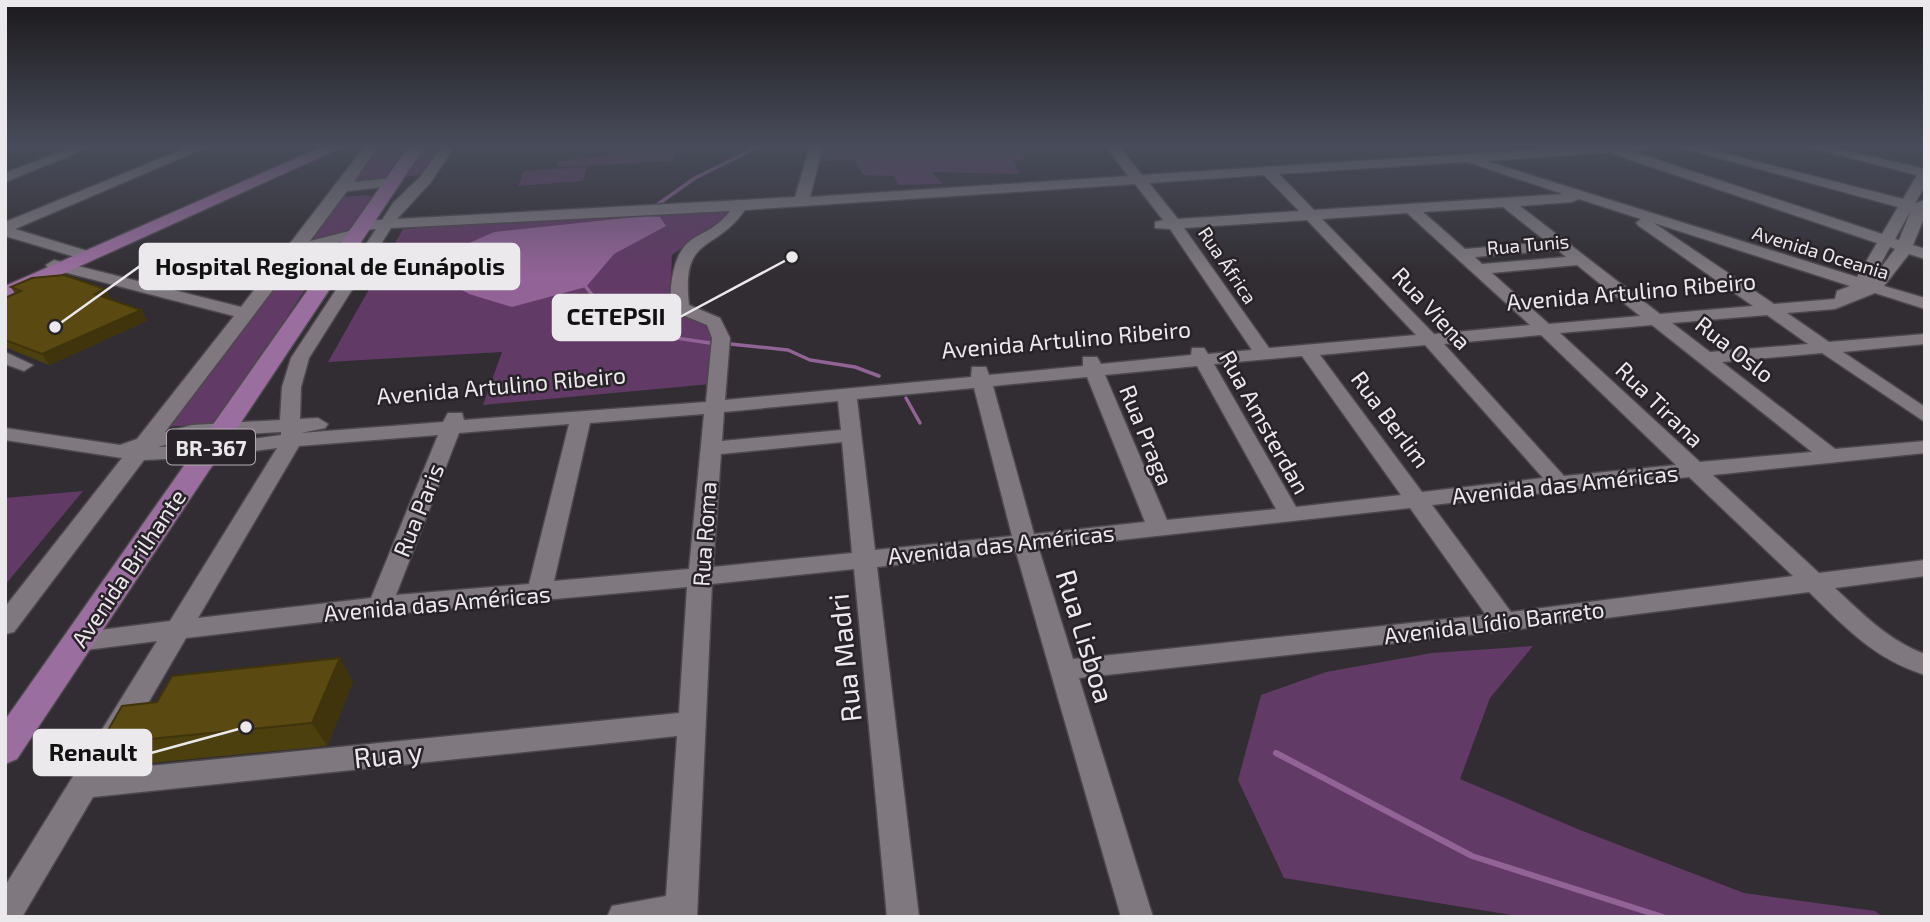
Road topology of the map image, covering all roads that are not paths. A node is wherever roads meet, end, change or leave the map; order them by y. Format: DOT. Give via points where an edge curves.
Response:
graph roads {
  1 [pos="100,189"];
  2 [pos="234,189"];
  3 [pos="341,189"];
  4 [pos="388,189"];
  5 [pos="416,189"];
  6 [pos="805,189"];
  7 [pos="953,189"];
  8 [pos="1141,189"];
  9 [pos="1285,189"];
  10 [pos="1559,189"];
  11 [pos="1729,189"];
  12 [pos="1852,189"];
  13 [pos="1584,197"];
  14 [pos="802,200"];
  15 [pos="1507,203"];
  16 [pos="742,204"];
  17 [pos="1919,206"];
  18 [pos="1411,209"];
  19 [pos="1623,209"];
  20 [pos="1309,215"];
  21 [pos="1167,224"];
  22 [pos="369,228"];
  23 [pos="5,229"];
  24 [pos="1885,242"];
  25 [pos="1563,245"];
  26 [pos="295,248"];
  27 [pos="1904,248"];
  28 [pos="1460,254"];
  29 [pos="1925,254"];
  30 [pos="84,255"];
  31 [pos="1584,260"];
  32 [pos="58,267"];
  33 [pos="280,267"];
  34 [pos="1477,269"];
  35 [pos="324,282"];
  36 [pos="1867,286"];
  37 [pos="5,287"];
  38 [pos="5,294"];
  39 [pos="1849,301"];
  40 [pos="1922,303"];
  41 [pos="1768,308"];
  42 [pos="246,311"];
  43 [pos="1655,317"];
  44 [pos="1543,327"];
  45 [pos="1427,337"];
  46 [pos="1924,340"];
  47 [pos="1825,348"];
  48 [pos="1307,350"];
  49 [pos="1253,351"];
  50 [pos="1200,356"];
  51 [pos="5,357"];
  52 [pos="1707,358"];
  53 [pos="24,365"];
  54 [pos="1092,366"];
  55 [pos="980,376"];
  56 [pos="847,393"];
  57 [pos="715,399"];
  58 [pos="1925,416"];
  59 [pos="582,418"];
  60 [pos="454,421"];
  61 [pos="224,428"];
  62 [pos="291,433"];
  63 [pos="5,434"];
  64 [pos="851,435"];
  65 [pos="1925,447"];
  66 [pos="710,449"];
  67 [pos="132,450"];
  68 [pos="208,451"];
  69 [pos="1832,457"];
  70 [pos="1694,471"];
  71 [pos="1559,483"];
  72 [pos="1418,499"];
  73 [pos="1290,515"];
  74 [pos="1159,528"];
  75 [pos="1025,542"];
  76 [pos="865,559"];
  77 [pos="1925,568"];
  78 [pos="700,577"];
  79 [pos="1814,582"];
  80 [pos="539,594"];
  81 [pos="380,606"];
  82 [pos="1505,622"];
  83 [pos="5,625"];
  84 [pos="179,630"];
  85 [pos="78,641"];
  86 [pos="1925,665"];
  87 [pos="1063,670"];
  88 [pos="691,723"];
  89 [pos="5,748"];
  90 [pos="85,785"];
  91 [pos="682,913"];
  92 [pos="5,916"];
  93 [pos="624,917"];
  94 [pos="903,917"];
  95 [pos="1137,917"];
  1 -- 23 [label="street"];
  2 -- 30 [label="main road"];
  3 -- 26 [label="street"];
  4 -- 22 [label="main road, Avenida Brilhante / BR-367"];
  5 -- 22 [label="street"];
  6 -- 14 [label="street"];
  7 -- 14 [label="street"];
  8 -- 21 [label="street, Rua África"];
  9 -- 20 [label="street, Rua Viena"];
  10 -- 13 [label="street, Avenida Oceania"];
  11 -- 24 [label="street"];
  12 -- 17 [label="street"];
  13 -- 15 [label="street"];
  13 -- 19 [label="street, Avenida Oceania"];
  14 -- 16 [label="street"];
  15 -- 18 [label="street"];
  15 -- 25 [label="street, Rua Oslo"];
  16 -- 22 [label="street"];
  16 -- 57 [label="street, Rua Roma" via="723,227 689,249 679,288 681,308 714,322 719,329"];
  17 -- 24 [label="street"];
  17 -- 27 [label="street, Avenida Artulino Ribeiro"];
  18 -- 20 [label="street"];
  18 -- 28 [label="street, Rua Tirana"];
  19 -- 36 [label="street, Avenida Oceania"];
  19 -- 41 [label="street"];
  20 -- 21 [label="street"];
  20 -- 45 [label="street, Rua Viena"];
  21 -- 49 [label="street, Rua África"];
  22 -- 26 [label="street"];
  22 -- 35 [label="main road, Avenida Brilhante / BR-367"];
  22 -- 62 [label="street" via="295,367"];
  23 -- 30 [label="street"];
  24 -- 27 [label="street"];
  24 -- 36 [label="street"];
  25 -- 28 [label="street, Rua Tunis"];
  25 -- 31 [label="street, Rua Oslo"];
  26 -- 33 [label="street"];
  27 -- 29 [label="street"];
  27 -- 36 [label="street, Avenida Artulino Ribeiro"];
  28 -- 34 [label="street, Rua Tirana"];
  30 -- 32 [label="main road"];
  31 -- 34 [label="street, Rua Tunis"];
  31 -- 43 [label="street, Rua Oslo"];
  32 -- 37 [label="main road"];
  32 -- 38 [label="main road"];
  32 -- 42 [label="street"];
  33 -- 35 [label="street"];
  33 -- 42 [label="street"];
  34 -- 44 [label="street, Rua Tirana"];
  35 -- 61 [label="main road, Avenida Brilhante / BR-367"];
  36 -- 39 [label="street, Avenida Artulino Ribeiro"];
  36 -- 40 [label="street, Avenida Oceania"];
  36 -- 41 [label="street, Avenida Artulino Ribeiro" via="1839,297"];
  39 -- 40 [label="street"];
  39 -- 41 [label="street, Avenida Artulino Ribeiro"];
  41 -- 43 [label="street, Avenida Artulino Ribeiro"];
  41 -- 47 [label="street"];
  42 -- 67 [label="street"];
  43 -- 44 [label="street, Avenida Artulino Ribeiro"];
  43 -- 52 [label="street, Rua Oslo"];
  44 -- 45 [label="street, Avenida Artulino Ribeiro"];
  44 -- 70 [label="street, Rua Tirana"];
  45 -- 48 [label="street, Avenida Artulino Ribeiro"];
  45 -- 49 [label="street, Avenida Artulino Ribeiro"];
  45 -- 71 [label="street, Rua Viena"];
  46 -- 47 [label="street"];
  47 -- 52 [label="street"];
  47 -- 58 [label="street"];
  48 -- 49 [label="street, Avenida Artulino Ribeiro"];
  48 -- 72 [label="street, Rua Berlim"];
  49 -- 50 [label="street, Avenida Artulino Ribeiro"];
  50 -- 54 [label="street, Avenida Artulino Ribeiro"];
  50 -- 73 [label="street, Rua Amsterdan"];
  51 -- 53 [label="street"];
  52 -- 69 [label="street, Rua Oslo"];
  54 -- 55 [label="street, Avenida Artulino Ribeiro"];
  54 -- 74 [label="street, Rua Praga"];
  55 -- 56 [label="street, Avenida Artulino Ribeiro"];
  55 -- 57 [label="street, Avenida Artulino Ribeiro"];
  55 -- 75 [label="street, Rua Lisboa"];
  56 -- 57 [label="street, Avenida Artulino Ribeiro"];
  56 -- 64 [label="street, Rua Madri"];
  57 -- 59 [label="street, Avenida Artulino Ribeiro"];
  57 -- 60 [label="street, Avenida Artulino Ribeiro"];
  57 -- 66 [label="street, Rua Roma"];
  59 -- 60 [label="street, Avenida Artulino Ribeiro"];
  59 -- 80 [label="street"];
  60 -- 62 [label="street, Avenida Artulino Ribeiro"];
  60 -- 81 [label="street, Rua Paris"];
  61 -- 62 [label="street, Avenida Artulino Ribeiro"];
  61 -- 67 [label="street, Avenida Artulino Ribeiro" via="191,431"];
  61 -- 68 [label="main road, Avenida Brilhante / BR-367"];
  62 -- 68 [label="street, Avenida Artulino Ribeiro"];
  62 -- 84 [label="street"];
  63 -- 67 [label="street"];
  64 -- 66 [label="street"];
  64 -- 76 [label="street, Rua Madri"];
  65 -- 69 [label="street, Avenida das Américas"];
  66 -- 78 [label="street, Rua Roma"];
  67 -- 68 [label="street, Avenida Artulino Ribeiro"];
  67 -- 83 [label="street"];
  68 -- 85 [label="main road, Avenida Brilhante / BR-367"];
  69 -- 70 [label="street, Avenida das Américas"];
  70 -- 71 [label="street, Avenida das Américas"];
  70 -- 79 [label="street, Rua Tirana"];
  71 -- 72 [label="street, Avenida das Américas"];
  72 -- 73 [label="street, Avenida das Américas"];
  72 -- 82 [label="street, Rua Berlim"];
  73 -- 74 [label="street, Avenida das Américas"];
  74 -- 75 [label="street, Avenida das Américas"];
  75 -- 76 [label="street, Avenida das Américas"];
  75 -- 87 [label="street, Rua Lisboa"];
  76 -- 78 [label="street, Avenida das Américas"];
  76 -- 94 [label="street, Rua Madri"];
  77 -- 79 [label="street, Avenida Lídio Barreto"];
  78 -- 80 [label="street, Avenida das Américas"];
  78 -- 88 [label="street, Rua Roma"];
  79 -- 82 [label="street, Avenida Lídio Barreto"];
  79 -- 86 [label="street, Rua Tirana" via="1872,637 1898,655"];
  80 -- 81 [label="street, Avenida das Américas"];
  81 -- 84 [label="street, Avenida das Américas"];
  82 -- 87 [label="street, Avenida Lídio Barreto"];
  84 -- 85 [label="street, Avenida das Américas"];
  84 -- 90 [label="street"];
  85 -- 89 [label="main road, Avenida Brilhante / BR-367"];
  87 -- 95 [label="street, Rua Lisboa"];
  88 -- 90 [label="street, Rua y"];
  88 -- 91 [label="street, Rua Roma"];
  90 -- 92 [label="street"];
  91 -- 93 [label="street"];
}
